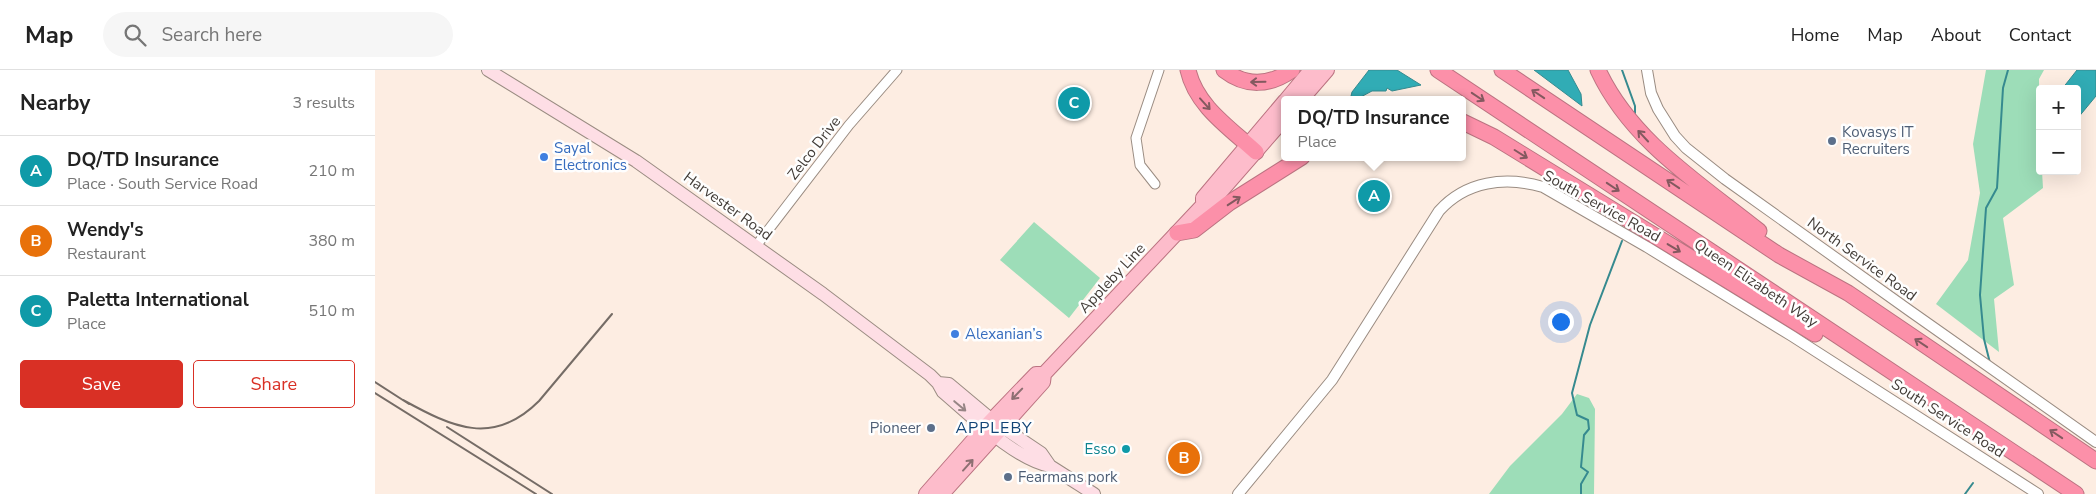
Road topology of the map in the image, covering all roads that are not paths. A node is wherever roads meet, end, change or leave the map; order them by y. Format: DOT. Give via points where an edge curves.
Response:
graph roads {
  1 [pos="488,70"];
  2 [pos="897,70"];
  3 [pos="1159,70"];
  4 [pos="1188,70"];
  5 [pos="1224,70"];
  6 [pos="1292,70"];
  7 [pos="1311,70"];
  8 [pos="1327,70"];
  9 [pos="1438,70"];
  10 [pos="1502,70"];
  11 [pos="1598,70"];
  12 [pos="1647,70"];
  13 [pos="1289,96"];
  14 [pos="1304,96"];
  15 [pos="1281,107"];
  16 [pos="1281,122"];
  17 [pos="1466,123"];
  18 [pos="1252,148"];
  19 [pos="1296,161"];
  20 [pos="1155,184"];
  21 [pos="1177,233"];
  22 [pos="756,246"];
  23 [pos="1848,293"];
  24 [pos="1887,370"];
  25 [pos="1044,374"];
  26 [pos="1012,417"];
  27 [pos="993,428"];
  28 [pos="1019,438"];
  29 [pos="2096,442"];
  30 [pos="2096,461"];
  31 [pos="1050,466"];
  32 [pos="926,494"];
  33 [pos="942,494"];
  34 [pos="1094,494"];
  35 [pos="1238,494"];
  36 [pos="2039,494"];
  37 [pos="2076,494"];
  1 -- 22 [label="main road, Harvester Road" via="636,161"];
  2 -- 22 [label="street, Zelco Drive" via="849,125"];
  3 -- 20 [label="street" via="1136,138 1140,165"];
  4 -- 18 [label="highway, one-way" via="1195,92 1203,102"];
  6 -- 5 [label="highway, one-way" via="1277,79 1255,83"];
  7 -- 13 [label="main road, Appleby Line"];
  8 -- 14 [label="main road"];
  9 -- 24 [label="highway, Queen Elizabeth Way, one-way"];
  23 -- 10 [label="highway, one-way" via="1779,255"];
  23 -- 11 [label="highway, one-way" via="1784,251 1645,139 1625,115"];
  12 -- 29 [label="street, North Service Road" via="1658,109 1686,148 1910,312"];
  15 -- 18 [label="main road, Appleby Line"];
  16 -- 18 [label="main road, Appleby Line"];
  17 -- 24 [label="highway, one-way" via="1494,136 1865,364"];
  18 -- 21 [label="main road, Appleby Line" via="1203,198 1204,204"];
  21 -- 19 [label="highway, one-way" via="1194,230"];
  21 -- 25 [label="main road, Appleby Line"];
  22 -- 27 [label="main road, Harvester Road" via="938,382 949,384"];
  30 -- 23 [label="highway, one-way"];
  24 -- 37 [label="highway, Queen Elizabeth Way"];
  25 -- 26 [label="main road, Appleby Line" via="1043,382"];
  25 -- 27 [label="main road, Appleby Line, one-way" via="1036,374"];
  26 -- 27 [label="main road, Appleby Line"];
  26 -- 28 [label="main road" via="1013,428"];
  27 -- 28 [label="main road, Harvester Road"];
  27 -- 31 [label="main road, Harvester Road" via="1037,464"];
  27 -- 32 [label="main road, Appleby Line"];
  33 -- 27 [label="main road, Appleby Line, one-way"];
  28 -- 31 [label="main road, Harvester Road" via="1041,453"];
  31 -- 34 [label="main road, Harvester Road"];
  35 -- 36 [label="street, South Service Road" via="1332,380 1439,211 1463,191 1502,181 1527,182 1559,196 1775,326"];
}
